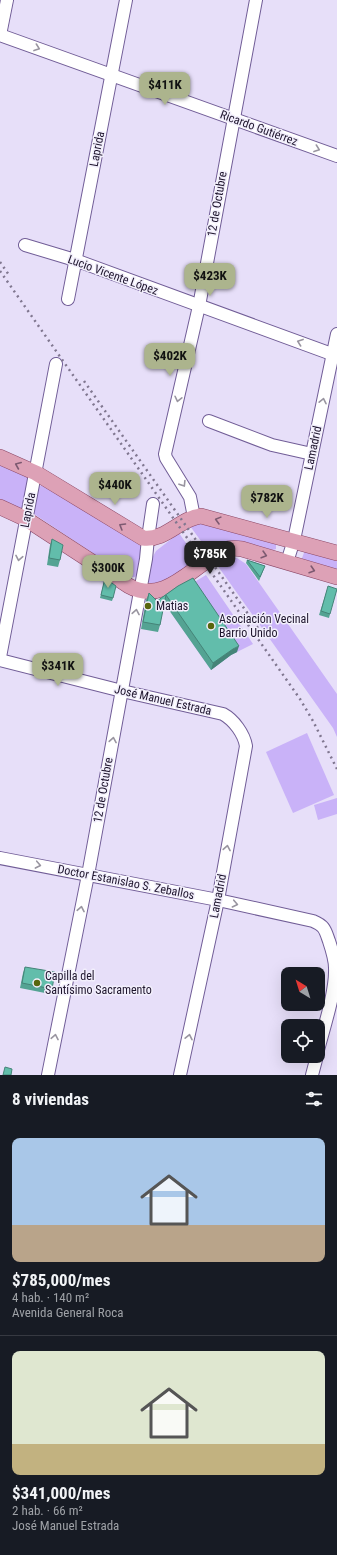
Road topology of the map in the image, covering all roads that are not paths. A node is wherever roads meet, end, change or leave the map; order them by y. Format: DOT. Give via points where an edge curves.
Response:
graph roads {
  1 [pos="7,0"];
  2 [pos="126,0"];
  3 [pos="256,0"];
  4 [pos="0,35"];
  5 [pos="112,74"];
  6 [pos="233,118"];
  7 [pos="337,156"];
  8 [pos="25,245"];
  9 [pos="74,260"];
  10 [pos="68,299"];
  11 [pos="199,306"];
  12 [pos="337,334"];
  13 [pos="335,355"];
  14 [pos="56,364"];
  15 [pos="209,421"];
  16 [pos="312,454"];
  17 [pos="0,457"];
  18 [pos="36,474"];
  19 [pos="153,504"];
  20 [pos="0,507"];
  21 [pos="194,517"];
  22 [pos="26,519"];
  23 [pos="148,538"];
  24 [pos="294,540"];
  25 [pos="337,553"];
  26 [pos="287,562"];
  27 [pos="337,577"];
  28 [pos="140,591"];
  29 [pos="0,659"];
  30 [pos="122,691"];
  31 [pos="231,720"];
  32 [pos="0,858"];
  33 [pos="88,875"];
  34 [pos="218,900"];
  35 [pos="325,1021"];
  36 [pos="315,1063"];
  37 [pos="48,1075"];
  38 [pos="180,1075"];
  39 [pos="312,1075"];
  1 -- 4 [label="street"];
  2 -- 5 [label="street, Laprida"];
  3 -- 6 [label="street, 12 de Octubre"];
  4 -- 5 [label="street, Ricardo Gutiérrez, one-way"];
  5 -- 6 [label="street, Ricardo Gutiérrez"];
  5 -- 9 [label="street, Laprida"];
  6 -- 7 [label="street, Ricardo Gutiérrez, one-way"];
  6 -- 11 [label="street, 12 de Octubre"];
  8 -- 9 [label="street, Lucio Vicente López"];
  9 -- 10 [label="street, Laprida"];
  9 -- 11 [label="street, Lucio Vicente López"];
  13 -- 11 [label="street, Lucio Vicente López, one-way"];
  11 -- 21 [label="street, 12 de Octubre, one-way" via="165,454 190,497"];
  12 -- 13 [label="street, Lamadrid"];
  16 -- 13 [label="street, Lamadrid, one-way"];
  14 -- 18 [label="street, Laprida"];
  15 -- 16 [label="street" via="272,445"];
  16 -- 24 [label="street, Lamadrid"];
  18 -- 17 [label="main road, one-way"];
  18 -- 22 [label="street, Laprida"];
  23 -- 18 [label="main road, one-way" via="138,536"];
  19 -- 23 [label="street, 12 de Octubre"];
  20 -- 22 [label="main road"];
  21 -- 23 [label="main road" via="167,533"];
  24 -- 21 [label="main road, one-way" via="206,517"];
  22 -- 28 [label="main road"];
  22 -- 29 [label="street, Laprida, one-way"];
  23 -- 28 [label="street, 12 de Octubre"];
  24 -- 25 [label="main road"];
  24 -- 26 [label="street, Lamadrid"];
  26 -- 27 [label="main road, one-way"];
  28 -- 26 [label="main road, one-way" via="167,588 225,549 242,549"];
  30 -- 28 [label="street, 12 de Octubre, one-way"];
  29 -- 30 [label="street, José Manuel Estrada"];
  30 -- 31 [label="street, José Manuel Estrada" via="223,714"];
  33 -- 30 [label="street, 12 de Octubre, one-way"];
  34 -- 31 [label="street, Lamadrid, one-way" via="246,746 244,737"];
  32 -- 33 [label="street, Doctor Estanislao S. Zeballos, one-way"];
  33 -- 34 [label="street, Doctor Estanislao S. Zeballos"];
  37 -- 33 [label="street, 12 de Octubre, one-way"];
  34 -- 35 [label="street, Doctor Estanislao S. Zeballos, one-way" via="321,924 332,949 336,969"];
  38 -- 34 [label="street, Lamadrid, one-way"];
  36 -- 39 [label="street"];
}
